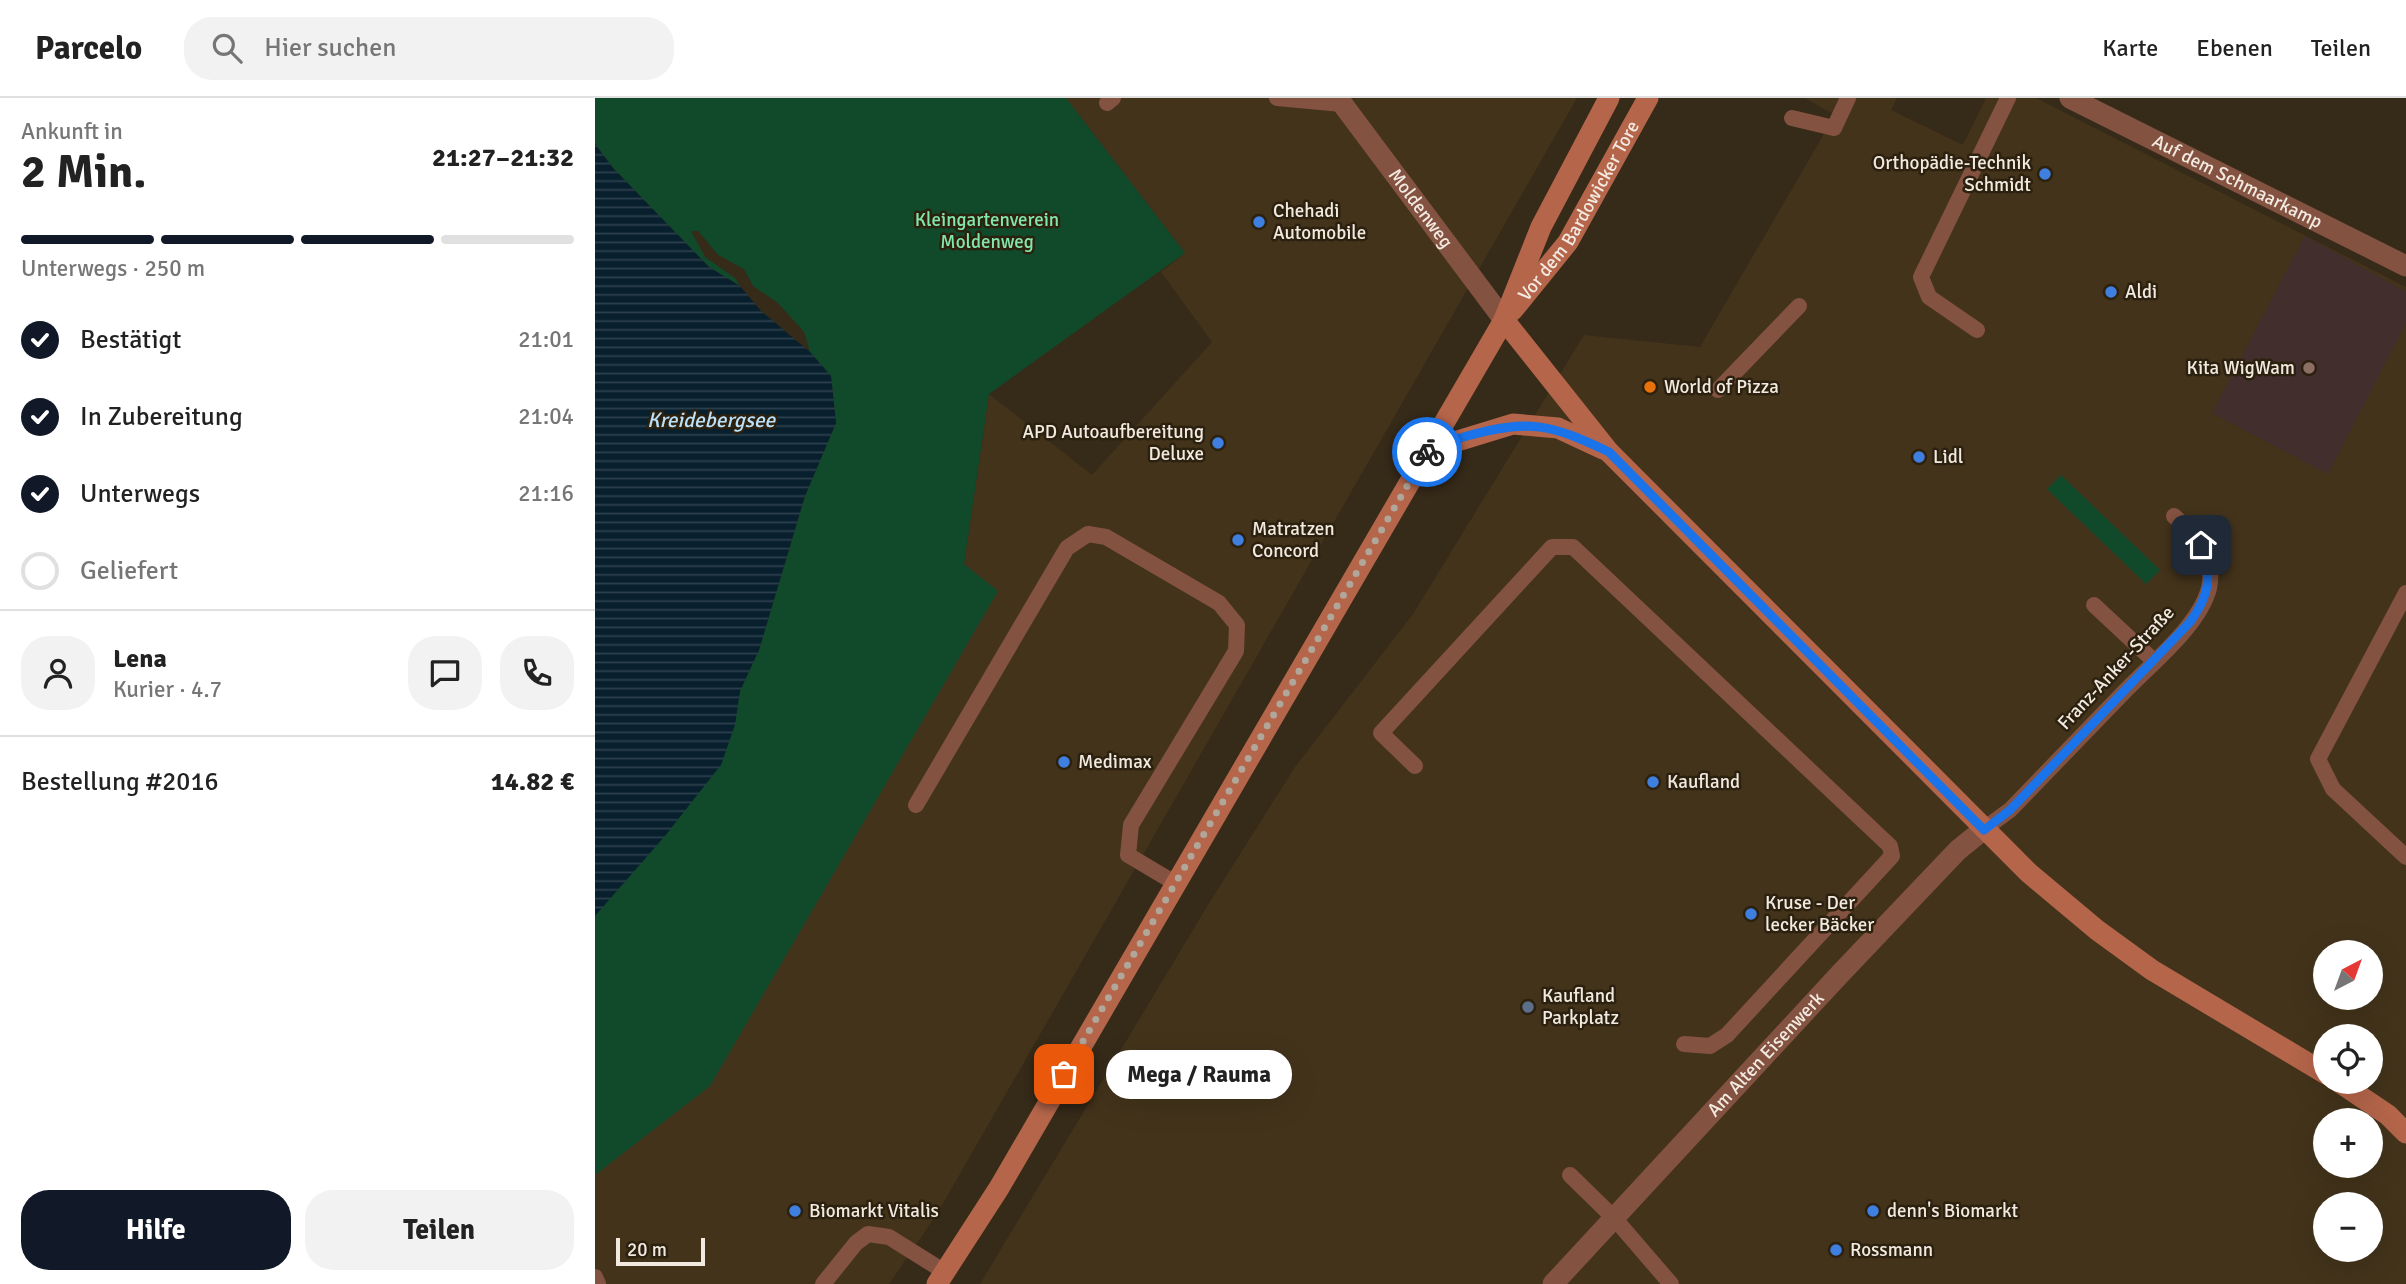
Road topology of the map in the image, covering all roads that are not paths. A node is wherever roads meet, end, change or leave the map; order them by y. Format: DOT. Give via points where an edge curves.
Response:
graph roads {
  1 [pos="1277,98"];
  2 [pos="1609,98"];
  3 [pos="1648,98"];
  4 [pos="1848,98"];
  5 [pos="2008,98"];
  6 [pos="2070,98"];
  7 [pos="1340,101"];
  8 [pos="1792,118"];
  9 [pos="2406,266"];
  10 [pos="1799,306"];
  11 [pos="1504,320"];
  12 [pos="1977,330"];
  13 [pos="1718,390"];
  14 [pos="1428,450"];
  15 [pos="1609,452"];
  16 [pos="2174,516"];
  17 [pos="2406,593"];
  18 [pos="2094,605"];
  19 [pos="2154,661"];
  20 [pos="1415,766"];
  21 [pos="916,805"];
  22 [pos="1984,830"];
  23 [pos="2406,858"];
  24 [pos="1175,883"];
  25 [pos="1684,1044"];
  26 [pos="2313,1066"];
  27 [pos="2357,1094"];
  28 [pos="2406,1133"];
  29 [pos="1570,1175"];
  30 [pos="1615,1219"];
  31 [pos="595,1277"];
  32 [pos="941,1278"];
  33 [pos="598,1284"];
  34 [pos="823,1284"];
  35 [pos="1553,1284"];
  36 [pos="1671,1284"];
  1 -- 7 [label="lane"];
  2 -- 11 [label="main road, Vor dem Bardowicker Tore" via="1541,227"];
  3 -- 11 [label="main road, Vor dem Bardowicker Tore" via="1567,242"];
  4 -- 8 [label="lane" via="1834,128"];
  5 -- 12 [label="lane" via="1921,277 1929,297"];
  6 -- 9 [label="street, Auf dem Schmaarkamp"];
  7 -- 11 [label="street, Moldenweg"];
  10 -- 13 [label="lane"];
  11 -- 14 [label="main road, Vor dem Bardowicker Tore"];
  11 -- 15 [label="main road"];
  14 -- 15 [label="main road" via="1513,424 1558,428"];
  14 -- 24 [label="main road, Vor dem Bardowicker Tore"];
  15 -- 22 [label="main road"];
  16 -- 19 [label="lane, Franz-Anker-Straße" via="2201,545 2209,566 2209,586 2190,622"];
  17 -- 23 [label="lane" via="2318,760 2333,789"];
  18 -- 19 [label="lane"];
  19 -- 22 [label="lane, Franz-Anker-Straße" via="2010,810"];
  20 -- 25 [label="lane" via="1381,733 1552,547 1573,548 1890,846 1892,856 1727,1035 1710,1046"];
  21 -- 24 [label="lane" via="1067,548 1087,534 1106,537 1219,603 1237,625 1236,652 1131,825 1128,855"];
  22 -- 26 [label="main road" via="2097,930 2152,970"];
  22 -- 30 [label="street, Am Alten Eisenwerk" via="1958,850 1840,974"];
  24 -- 32 [label="main road, Vor dem Bardowicker Tore" via="999,1188"];
  27 -- 28 [label="main road"];
  29 -- 30 [label="lane"];
  30 -- 35 [label="street, Am Alten Eisenwerk"];
  30 -- 36 [label="lane"];
  31 -- 33 [label="lane"];
  32 -- 34 [label="lane" via="889,1237 868,1234"];
}
